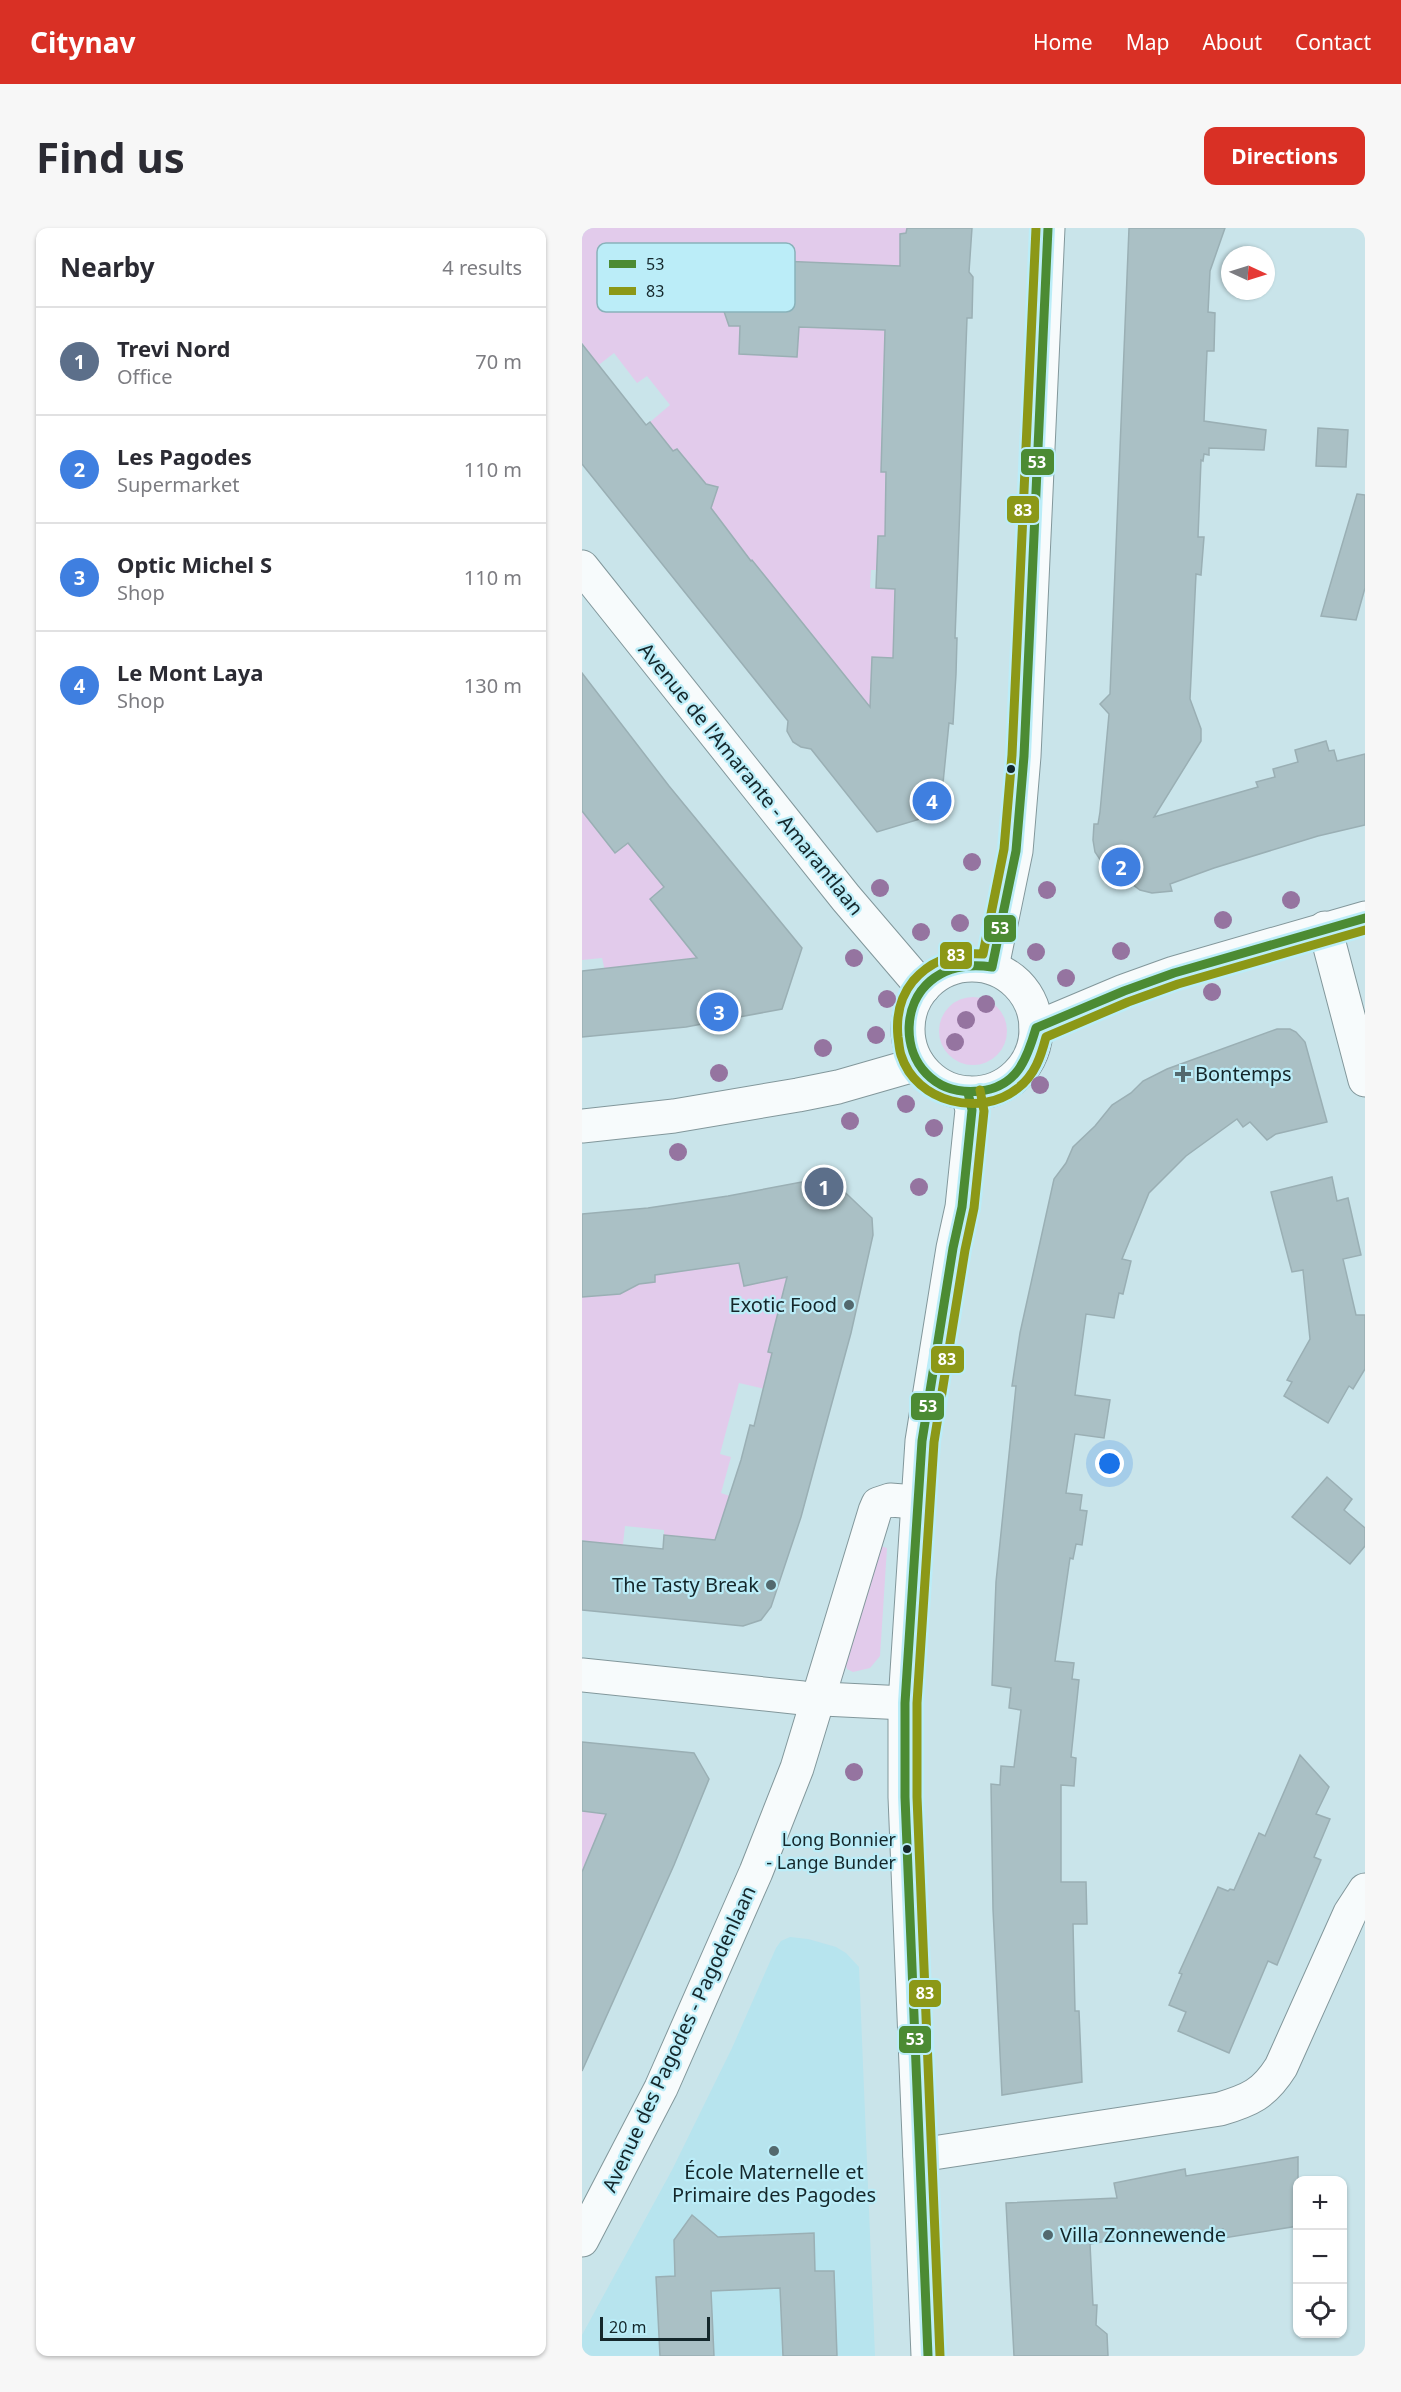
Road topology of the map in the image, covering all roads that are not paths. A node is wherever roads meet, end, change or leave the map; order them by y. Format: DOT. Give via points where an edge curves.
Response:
graph roads {
  1 [pos="1048,228"];
  2 [pos="582,567"];
  3 [pos="1365,918"];
  4 [pos="1325,928"];
  5 [pos="992,968"];
  6 [pos="923,988"];
  7 [pos="1036,1028"];
  8 [pos="918,1064"];
  9 [pos="1365,1080"];
  10 [pos="968,1093"];
  11 [pos="582,1126"];
  12 [pos="916,1502"];
  13 [pos="582,1675"];
  14 [pos="818,1699"];
  15 [pos="905,1704"];
  16 [pos="1365,1890"];
  17 [pos="920,2155"];
  18 [pos="582,2240"];
  19 [pos="928,2356"];
  1 -- 5 [label="street" via="1024,756 1016,851"];
  2 -- 6 [label="street, Avenue de l'Amarante - Amarantlaan" via="846,898"];
  3 -- 4 [label="street"];
  4 -- 7 [label="street" via="1174,973"];
  4 -- 9 [label="street"];
  5 -- 6 [label="street" via="977,964 947,969"];
  5 -- 7 [label="street" via="1019,984 1034,1012"];
  6 -- 8 [label="street" via="914,1001 909,1025 911,1049"];
  7 -- 10 [label="street" via="1030,1057 1022,1070 998,1088"];
  8 -- 10 [label="street" via="940,1084"];
  8 -- 11 [label="street" via="808,1093 674,1116"];
  10 -- 12 [label="street" via="972,1110 962,1207 926,1412"];
  12 -- 14 [label="street" via="890,1500 878,1504 875,1510"];
  12 -- 15 [label="street"];
  13 -- 14 [label="street"];
  14 -- 15 [label="street"];
  14 -- 18 [label="street, Avenue des Pagodes - Pagodenlaan" via="756,1872 661,2088"];
  15 -- 17 [label="street"];
  16 -- 17 [label="street" via="1350,1913 1281,2067 1255,2097 1220,2109"];
  17 -- 19 [label="street"];
}
